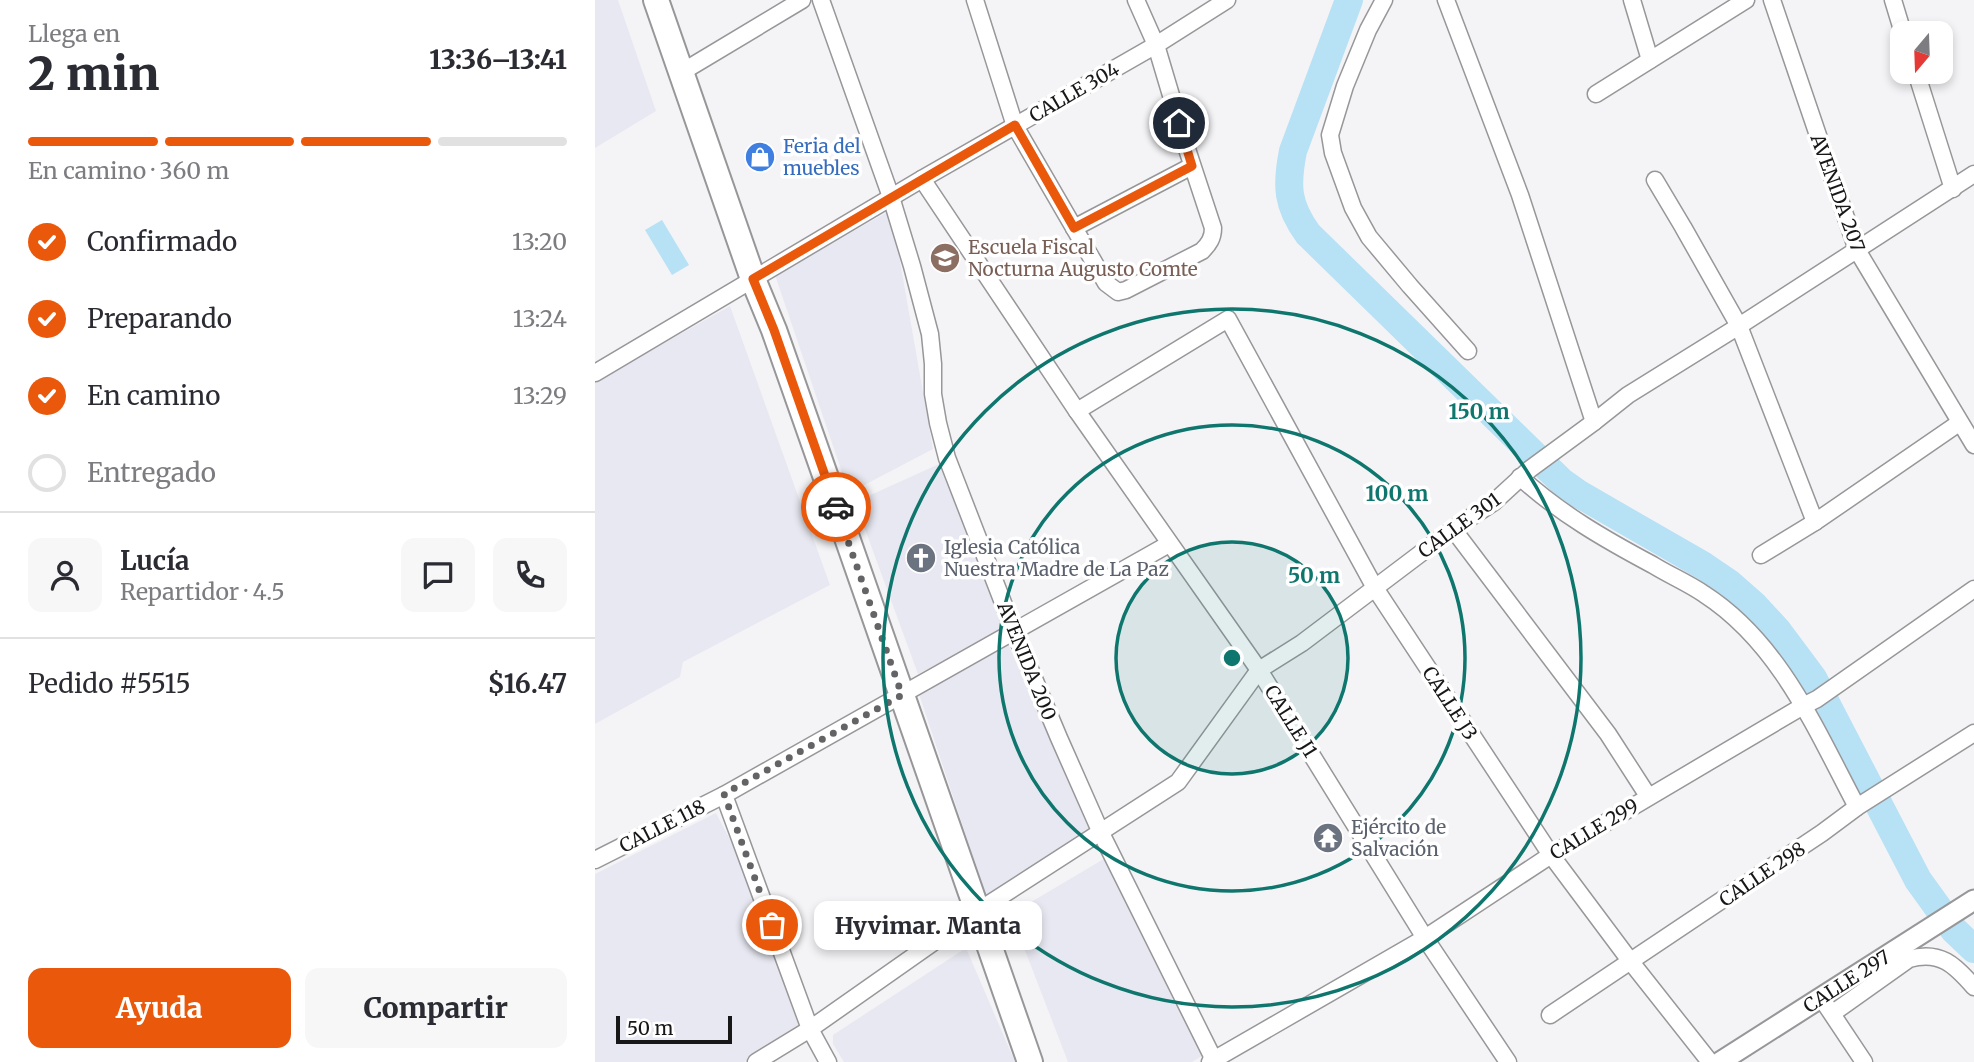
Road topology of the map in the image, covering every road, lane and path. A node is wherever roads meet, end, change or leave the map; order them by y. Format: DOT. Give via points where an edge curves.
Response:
graph roads {
  1 [pos="656,0"];
  2 [pos="801,0"];
  3 [pos="821,0"];
  4 [pos="975,0"];
  5 [pos="1136,0"];
  6 [pos="1227,0"];
  7 [pos="1384,0"];
  8 [pos="1446,0"];
  9 [pos="1632,0"];
  10 [pos="1746,0"];
  11 [pos="1772,0"];
  12 [pos="1893,0"];
  13 [pos="1899,21"];
  14 [pos="1156,44"];
  15 [pos="1650,60"];
  16 [pos="682,72"];
  17 [pos="1920,84"];
  18 [pos="1596,94"];
  19 [pos="1015,125"];
  20 [pos="1192,166"];
  21 [pos="1974,174"];
  22 [pos="922,179"];
  23 [pos="1654,180"];
  24 [pos="1952,189"];
  25 [pos="891,197"];
  26 [pos="1074,228"];
  27 [pos="1857,250"];
  28 [pos="753,279"];
  29 [pos="1739,326"];
  30 [pos="1468,351"];
  31 [pos="595,373"];
  32 [pos="1077,411"];
  33 [pos="1594,422"];
  34 [pos="1959,423"];
  35 [pos="1974,445"];
  36 [pos="1525,473"];
  37 [pos="1815,522"];
  38 [pos="1453,529"];
  39 [pos="1169,544"];
  40 [pos="1761,555"];
  41 [pos="1375,588"];
  42 [pos="1974,589"];
  43 [pos="1014,631"];
  44 [pos="1259,670"];
  45 [pos="902,695"];
  46 [pos="1810,702"];
  47 [pos="1974,733"];
  48 [pos="724,794"];
  49 [pos="1648,796"];
  50 [pos="1858,807"];
  51 [pos="1101,833"];
  52 [pos="1551,855"];
  53 [pos="595,860"];
  54 [pos="1974,900"];
  55 [pos="978,911"];
  56 [pos="1425,938"];
  57 [pos="1631,961"];
  58 [pos="1974,987"];
  59 [pos="1826,1005"];
  60 [pos="1550,1015"];
  61 [pos="810,1029"];
  62 [pos="1506,1058"];
  63 [pos="1213,1061"];
  64 [pos="756,1062"];
  65 [pos="828,1062"];
  66 [pos="1030,1062"];
  67 [pos="1487,1062"];
  68 [pos="1710,1062"];
  69 [pos="1720,1062"];
  70 [pos="1864,1062"];
  1 -- 16 [label="main road"];
  2 -- 16 [label="street"];
  3 -- 25 [label="street, AVENIDA 200"];
  4 -- 19 [label="street"];
  5 -- 14 [label="street"];
  6 -- 14 [label="street, CALLE 304"];
  7 -- 30 [label="street" via="1345,86 1330,135 1333,153 1369,237"];
  8 -- 33 [label="street" via="1520,195"];
  9 -- 15 [label="street"];
  10 -- 15 [label="street"];
  11 -- 27 [label="street, AVENIDA 207"];
  12 -- 13 [label="street"];
  14 -- 19 [label="street, CALLE 304"];
  14 -- 20 [label="street"];
  15 -- 18 [label="street"];
  16 -- 28 [label="main road"];
  17 -- 24 [label="street"];
  19 -- 22 [label="street, CALLE 304"];
  19 -- 26 [label="street"];
  20 -- 26 [label="street"];
  20 -- 26 [label="street" via="1213,228 1202,251 1118,292 1106,284"];
  21 -- 24 [label="street, CALLE 301"];
  22 -- 25 [label="street, CALLE 304"];
  22 -- 32 [label="street, CALLE J1"];
  23 -- 29 [label="street"];
  24 -- 27 [label="street, CALLE 301"];
  25 -- 28 [label="street, CALLE 304"];
  25 -- 43 [label="street, AVENIDA 200" via="930,334 933,394 947,458"];
  27 -- 29 [label="street, CALLE 301"];
  27 -- 34 [label="street, AVENIDA 207"];
  28 -- 31 [label="street, CALLE 304"];
  28 -- 45 [label="main road"];
  29 -- 33 [label="street, CALLE 301" via="1628,395"];
  29 -- 37 [label="street"];
  32 -- 39 [label="street, CALLE J1"];
  32 -- 41 [label="street, CALLE J3" via="1228,319"];
  33 -- 36 [label="street, CALLE 301"];
  34 -- 35 [label="street, AVENIDA 207"];
  34 -- 37 [label="street"];
  36 -- 38 [label="street, CALLE 301" via="1494,502"];
  36 -- 46 [label="street" via="1542,497 1704,594 1738,621"];
  37 -- 40 [label="street"];
  38 -- 41 [label="street, CALLE 301"];
  38 -- 49 [label="street" via="1608,734"];
  39 -- 43 [label="street, CALLE 118"];
  39 -- 44 [label="street, CALLE J1"];
  41 -- 44 [label="street, CALLE 301"];
  41 -- 52 [label="street, CALLE J3"];
  42 -- 46 [label="street, CALLE 299"];
  43 -- 45 [label="street, CALLE 118"];
  43 -- 51 [label="street, AVENIDA 200"];
  44 -- 51 [label="street, CALLE 301" via="1178,782"];
  44 -- 56 [label="street, CALLE J1"];
  45 -- 48 [label="street, CALLE 118"];
  45 -- 55 [label="main road"];
  46 -- 49 [label="street, CALLE 299"];
  46 -- 50 [label="street"];
  47 -- 50 [label="street, CALLE 298"];
  48 -- 53 [label="street, CALLE 118"];
  48 -- 61 [label="street"];
  49 -- 52 [label="street, CALLE 299"];
  50 -- 57 [label="street, CALLE 298"];
  51 -- 55 [label="street, CALLE 301"];
  51 -- 63 [label="street, AVENIDA 200"];
  52 -- 56 [label="street, CALLE 299"];
  52 -- 57 [label="street, CALLE J3"];
  54 -- 59 [label="street, CALLE 297"];
  55 -- 61 [label="street, CALLE 301"];
  55 -- 66 [label="main road"];
  56 -- 62 [label="street, CALLE J1"];
  56 -- 63 [label="street, CALLE 299"];
  57 -- 60 [label="street, CALLE 298"];
  57 -- 68 [label="street, CALLE J3"];
  58 -- 59 [label="street" via="1949,963 1921,955"];
  59 -- 69 [label="street, CALLE 297"];
  59 -- 70 [label="street"];
  61 -- 64 [label="street, CALLE 301"];
  61 -- 65 [label="street"];
  62 -- 67 [label="street"];
}
